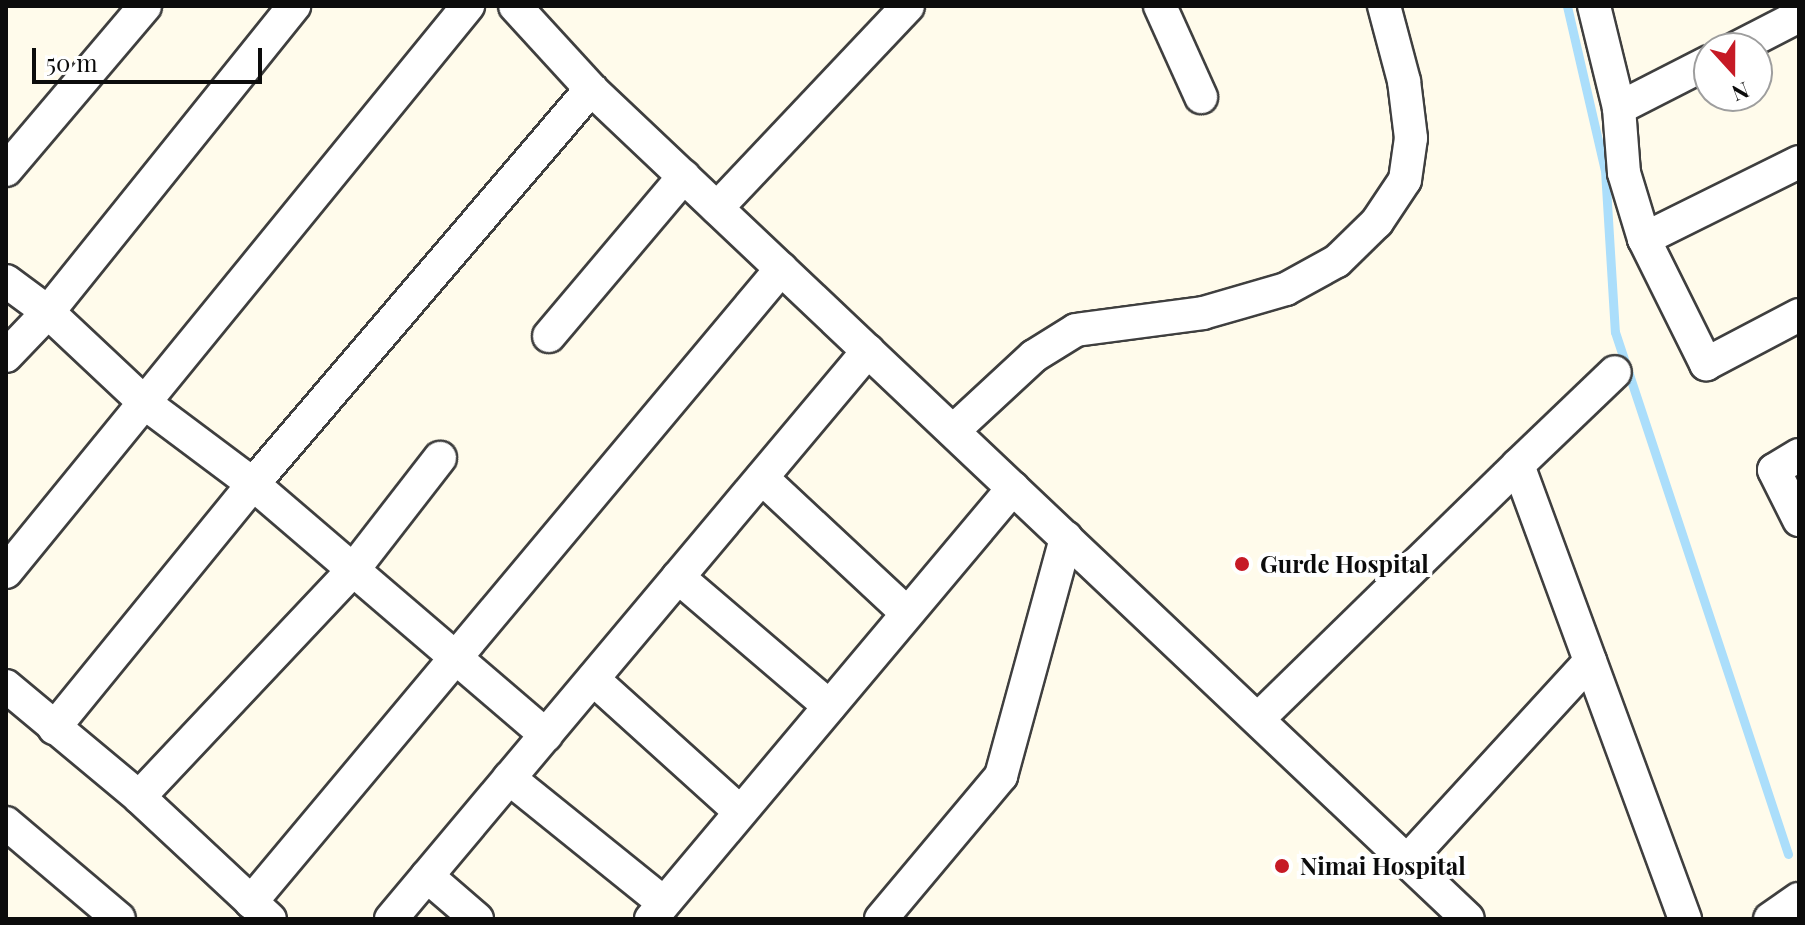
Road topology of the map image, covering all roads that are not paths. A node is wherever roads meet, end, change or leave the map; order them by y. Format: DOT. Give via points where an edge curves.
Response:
graph roads {
  1 [pos="145,6"];
  2 [pos="294,6"];
  3 [pos="468,6"];
  4 [pos="515,6"];
  5 [pos="908,6"];
  6 [pos="1160,6"];
  7 [pos="1384,6"];
  8 [pos="1594,6"];
  9 [pos="1799,16"];
  10 [pos="1768,32"];
  11 [pos="1693,70"];
  12 [pos="591,89"];
  13 [pos="1201,97"];
  14 [pos="1619,108"];
  15 [pos="1799,162"];
  16 [pos="6,170"];
  17 [pos="684,176"];
  18 [pos="717,208"];
  19 [pos="1644,239"];
  20 [pos="781,269"];
  21 [pos="6,281"];
  22 [pos="48,312"];
  23 [pos="1799,315"];
  24 [pos="549,336"];
  25 [pos="868,351"];
  26 [pos="6,356"];
  27 [pos="1615,372"];
  28 [pos="146,404"];
  29 [pos="953,431"];
  30 [pos="1799,455"];
  31 [pos="440,458"];
  32 [pos="1518,465"];
  33 [pos="762,478"];
  34 [pos="253,484"];
  35 [pos="1013,488"];
  36 [pos="1799,520"];
  37 [pos="1066,538"];
  38 [pos="353,570"];
  39 [pos="6,572"];
  40 [pos="678,577"];
  41 [pos="907,613"];
  42 [pos="456,658"];
  43 [pos="1590,661"];
  44 [pos="593,679"];
  45 [pos="6,686"];
  46 [pos="829,706"];
  47 [pos="1258,719"];
  48 [pos="54,728"];
  49 [pos="546,735"];
  50 [pos="509,778"];
  51 [pos="139,797"];
  52 [pos="740,812"];
  53 [pos="6,823"];
  54 [pos="1407,861"];
  55 [pos="427,876"];
  56 [pos="1799,899"];
  57 [pos="260,911"];
  58 [pos="657,911"];
  59 [pos="119,919"];
  60 [pos="391,919"];
  61 [pos="477,919"];
  62 [pos="881,919"];
  63 [pos="1468,919"];
  64 [pos="1685,919"];
  65 [pos="1770,919"];
  1 -- 16 [label="street"];
  2 -- 22 [label="street"];
  3 -- 28 [label="street"];
  4 -- 12 [label="street"];
  5 -- 18 [label="street"];
  6 -- 13 [label="street"];
  7 -- 29 [label="street" via="1404,81 1411,138 1405,180 1377,222 1337,261 1286,289 1203,313 1076,330 1034,356"];
  8 -- 14 [label="street"];
  9 -- 10 [label="street"];
  11 -- 14 [label="street"];
  12 -- 17 [label="street"];
  12 -- 34 [label="street"];
  14 -- 19 [label="street" via="1624,173"];
  15 -- 19 [label="street"];
  17 -- 18 [label="street"];
  17 -- 24 [label="street"];
  18 -- 20 [label="street"];
  19 -- 23 [label="street" via="1706,364"];
  20 -- 25 [label="street"];
  20 -- 42 [label="street"];
  21 -- 22 [label="street"];
  22 -- 26 [label="street"];
  22 -- 28 [label="street"];
  25 -- 29 [label="street"];
  25 -- 33 [label="street"];
  27 -- 32 [label="street"];
  28 -- 34 [label="street"];
  28 -- 39 [label="street"];
  29 -- 35 [label="street"];
  30 -- 36 [label="street" via="1774,470"];
  31 -- 38 [label="street"];
  32 -- 43 [label="street"];
  32 -- 47 [label="street"];
  33 -- 40 [label="street"];
  33 -- 41 [label="street"];
  34 -- 38 [label="street"];
  34 -- 48 [label="street"];
  35 -- 37 [label="street"];
  35 -- 41 [label="street"];
  37 -- 47 [label="street"];
  37 -- 62 [label="street" via="1001,776"];
  38 -- 42 [label="street"];
  38 -- 51 [label="street"];
  40 -- 44 [label="street"];
  40 -- 46 [label="street"];
  41 -- 46 [label="street"];
  42 -- 49 [label="street"];
  42 -- 57 [label="street"];
  43 -- 54 [label="street"];
  43 -- 64 [label="street"];
  44 -- 49 [label="street"];
  44 -- 52 [label="street"];
  45 -- 48 [label="street"];
  46 -- 52 [label="street"];
  47 -- 54 [label="street"];
  48 -- 51 [label="street"];
  49 -- 50 [label="street"];
  50 -- 55 [label="street"];
  50 -- 58 [label="street"];
  51 -- 57 [label="street"];
  52 -- 58 [label="street"];
  53 -- 59 [label="street"];
  54 -- 63 [label="street"];
  55 -- 60 [label="street"];
  55 -- 61 [label="street"];
  56 -- 65 [label="street"];
}
